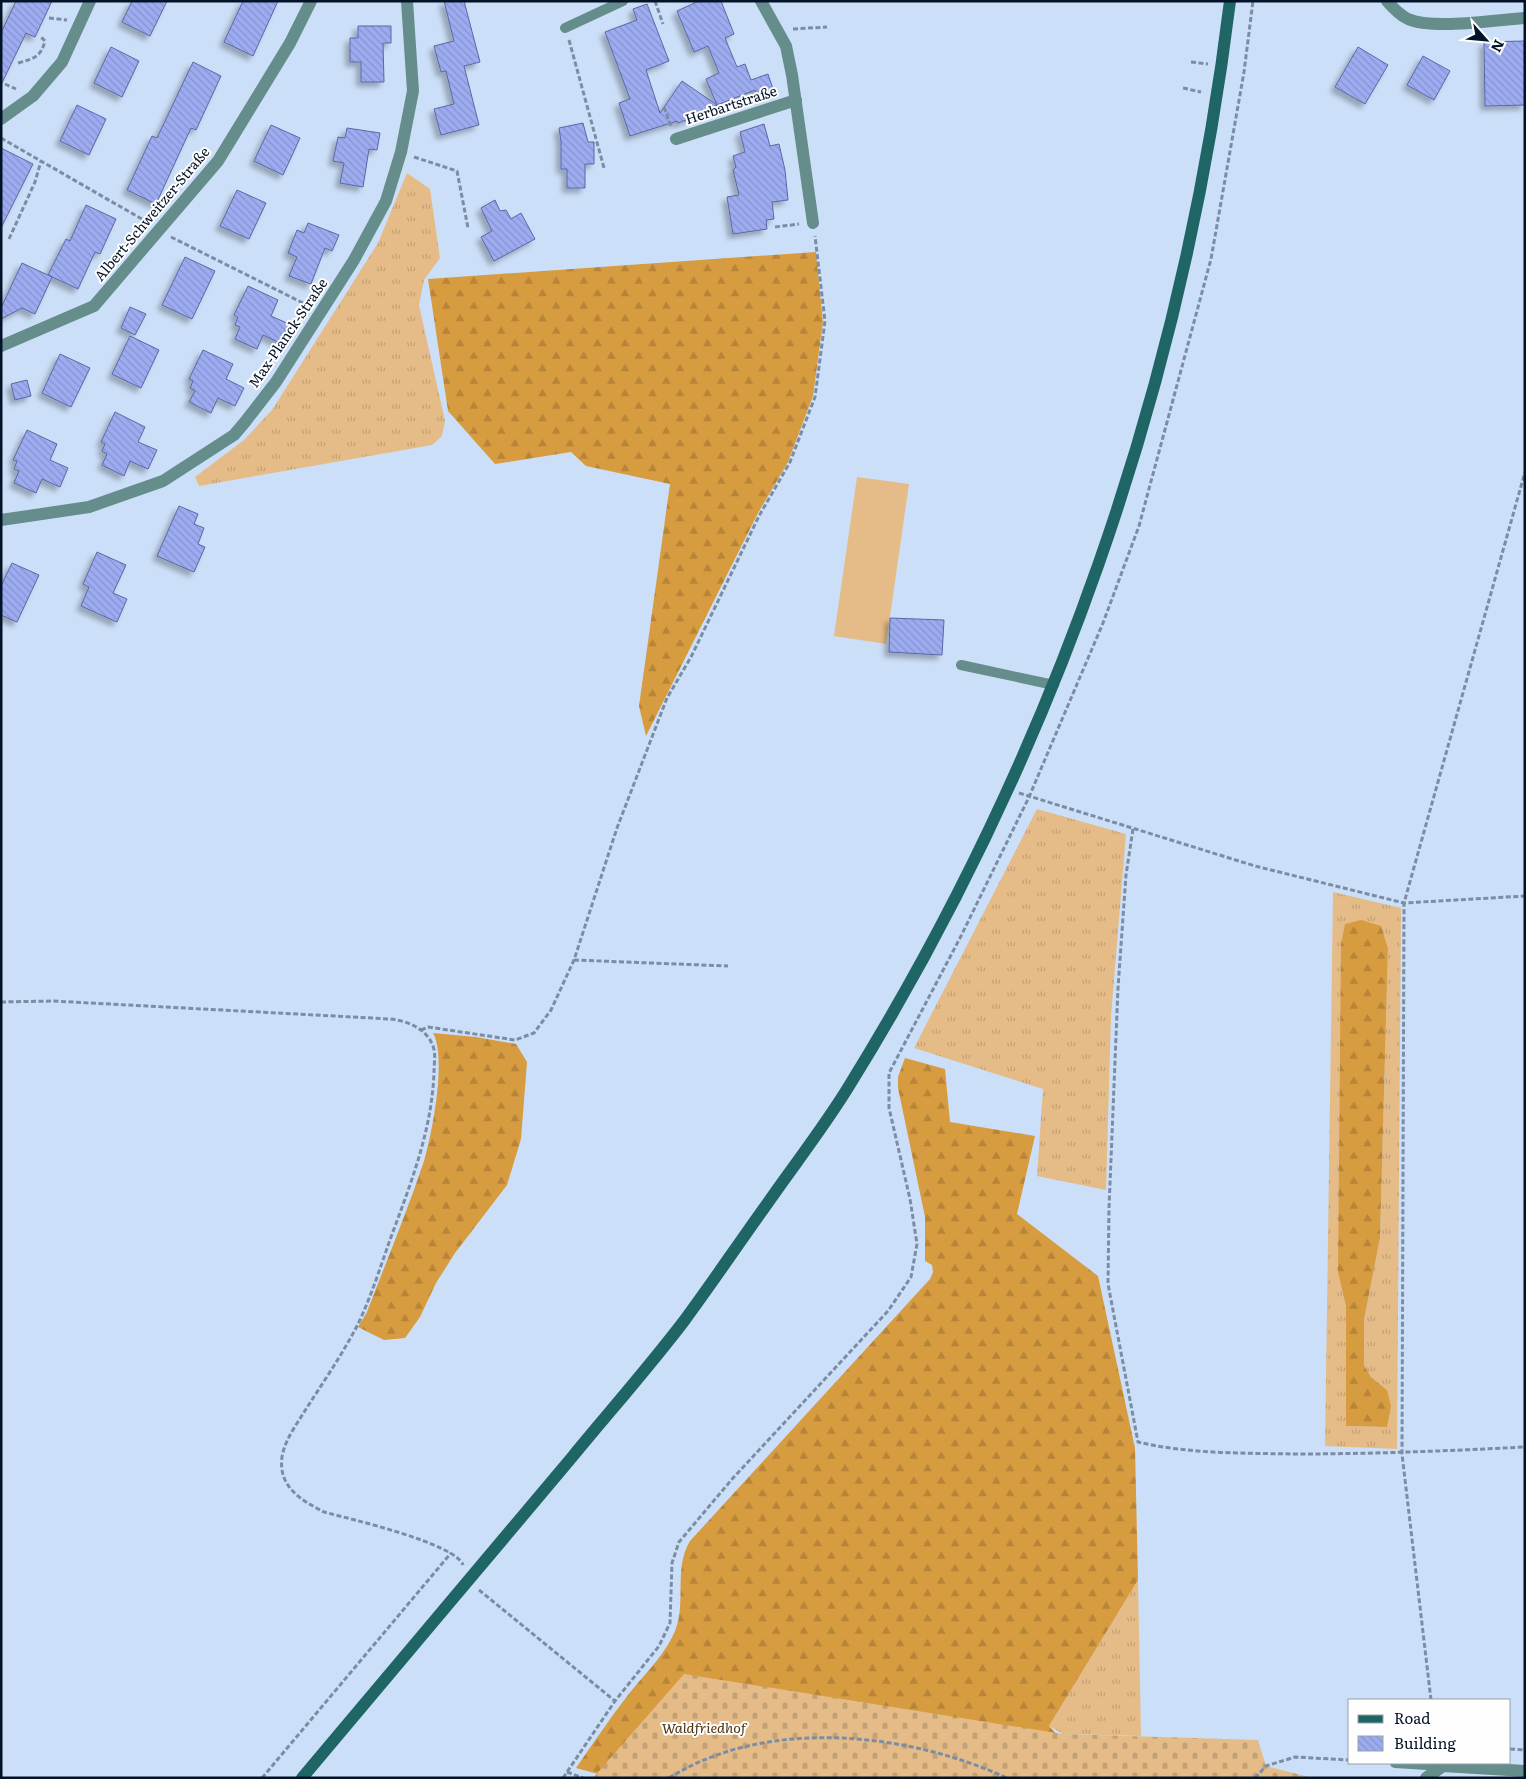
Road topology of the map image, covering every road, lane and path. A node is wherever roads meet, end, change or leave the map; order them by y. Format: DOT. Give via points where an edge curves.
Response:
graph roads {
  1 [pos="90,1"];
  2 [pos="311,1"];
  3 [pos="406,1"];
  4 [pos="623,1"];
  5 [pos="655,1"];
  6 [pos="761,1"];
  7 [pos="1230,1"];
  8 [pos="1253,1"];
  9 [pos="1387,1"];
  10 [pos="1525,18"];
  11 [pos="663,24"];
  12 [pos="827,27"];
  13 [pos="565,28"];
  14 [pos="778,30"];
  15 [pos="41,37"];
  16 [pos="18,63"];
  17 [pos="796,100"];
  18 [pos="664,107"];
  19 [pos="1,118"];
  20 [pos="676,139"];
  21 [pos="401,152"];
  22 [pos="41,161"];
  23 [pos="604,168"];
  24 [pos="813,223"];
  25 [pos="775,227"];
  26 [pos="468,228"];
  27 [pos="8,238"];
  28 [pos="1,346"];
  29 [pos="1525,472"];
  30 [pos="1,520"];
  31 [pos="961,665"];
  32 [pos="1054,685"];
  33 [pos="1008,788"];
  34 [pos="1029,798"];
  35 [pos="1133,829"];
  36 [pos="1525,896"];
  37 [pos="1404,903"];
  38 [pos="574,960"];
  39 [pos="728,966"];
  40 [pos="1,1002"];
  41 [pos="421,1030"];
  42 [pos="1525,1447"];
  43 [pos="1402,1454"];
  44 [pos="451,1554"];
  45 [pos="468,1582"];
  46 [pos="1430,1699"];
  47 [pos="615,1702"];
  48 [pos="1511,1749"];
  49 [pos="1525,1750"];
  50 [pos="1348,1760"];
  51 [pos="1412,1764"];
  52 [pos="1443,1766"];
  53 [pos="1525,1771"];
  54 [pos="567,1772"];
  55 [pos="262,1778"];
  56 [pos="302,1778"];
  57 [pos="563,1778"];
  58 [pos="583,1778"];
  59 [pos="669,1778"];
  60 [pos="1007,1778"];
  61 [pos="1255,1778"];
  62 [pos="1426,1778"];
  1 -- 19 [label="street" via="62,62 33,96"];
  2 -- 28 [label="street, Albert-Schweitzer-Straße" via="290,43 218,161 94,306"];
  3 -- 21 [label="street, Max-Planck-Straße" via="413,91"];
  4 -- 13 [label="lane"];
  5 -- 11 [label="path"];
  6 -- 14 [label="street, Herbartstraße"];
  7 -- 32 [label="street" via="1210,136 1172,326 1120,502"];
  8 -- 34 [label="path" via="1244,72 1211,259 1162,446 1139,526 1103,623"];
  9 -- 10 [label="street" via="1408,19 1420,22 1441,24"];
  12 -- 14 [label="path"];
  13 -- 23 [label="path"];
  14 -- 17 [label="street, Herbartstraße" via="786,46"];
  15 -- 16 [label="path" via="45,41 43,52 36,58"];
  17 -- 20 [label="street, Herbartstraße"];
  17 -- 24 [label="street, Herbartstraße"];
  18 -- 20 [label="path"];
  21 -- 26 [label="path" via="457,171"];
  21 -- 30 [label="street, Max-Planck-Straße" via="386,200 354,260 276,382 234,435 159,483 89,507"];
  22 -- 27 [label="path" via="36,182"];
  24 -- 25 [label="path"];
  24 -- 38 [label="path" via="825,321 815,397 790,462 759,516 667,698 617,828"];
  29 -- 37 [label="path"];
  31 -- 32 [label="lane"];
  32 -- 33 [label="street"];
  33 -- 34 [label="path"];
  33 -- 45 [label="street" via="929,948 848,1089 682,1324"];
  34 -- 35 [label="path"];
  34 -- 47 [label="path" via="889,1073 889,1108 917,1244 911,1277 888,1311 733,1478 679,1542 672,1563 670,1623 658,1646"];
  35 -- 37 [label="path" via="1255,866"];
  35 -- 43 [label="path" via="1126,875 1115,1044 1108,1284 1138,1442 1163,1448 1262,1454"];
  36 -- 37 [label="path"];
  37 -- 43 [label="path"];
  38 -- 39 [label="path"];
  38 -- 41 [label="path" via="551,1010 534,1033 515,1040 428,1027"];
  40 -- 41 [label="path" via="53,1001 390,1019 402,1020"];
  41 -- 44 [label="path" via="430,1039 434,1058 433,1098 419,1160 369,1300 350,1338 290,1434 282,1457 282,1469 287,1484 298,1498 324,1512 439,1546"];
  42 -- 43 [label="path"];
  43 -- 46 [label="path"];
  44 -- 45 [label="path" via="461,1559"];
  44 -- 55 [label="path"];
  45 -- 47 [label="path"];
  45 -- 56 [label="street"];
  47 -- 54 [label="path"];
  48 -- 49 [label="path"];
  50 -- 61 [label="path" via="1295,1757 1266,1766"];
  51 -- 52 [label="lane"];
  52 -- 53 [label="street"];
  52 -- 62 [label="street"];
  54 -- 57 [label="path"];
  54 -- 58 [label="path"];
  59 -- 60 [label="path" via="690,1764 748,1746 838,1736 933,1752 984,1767"];
}
